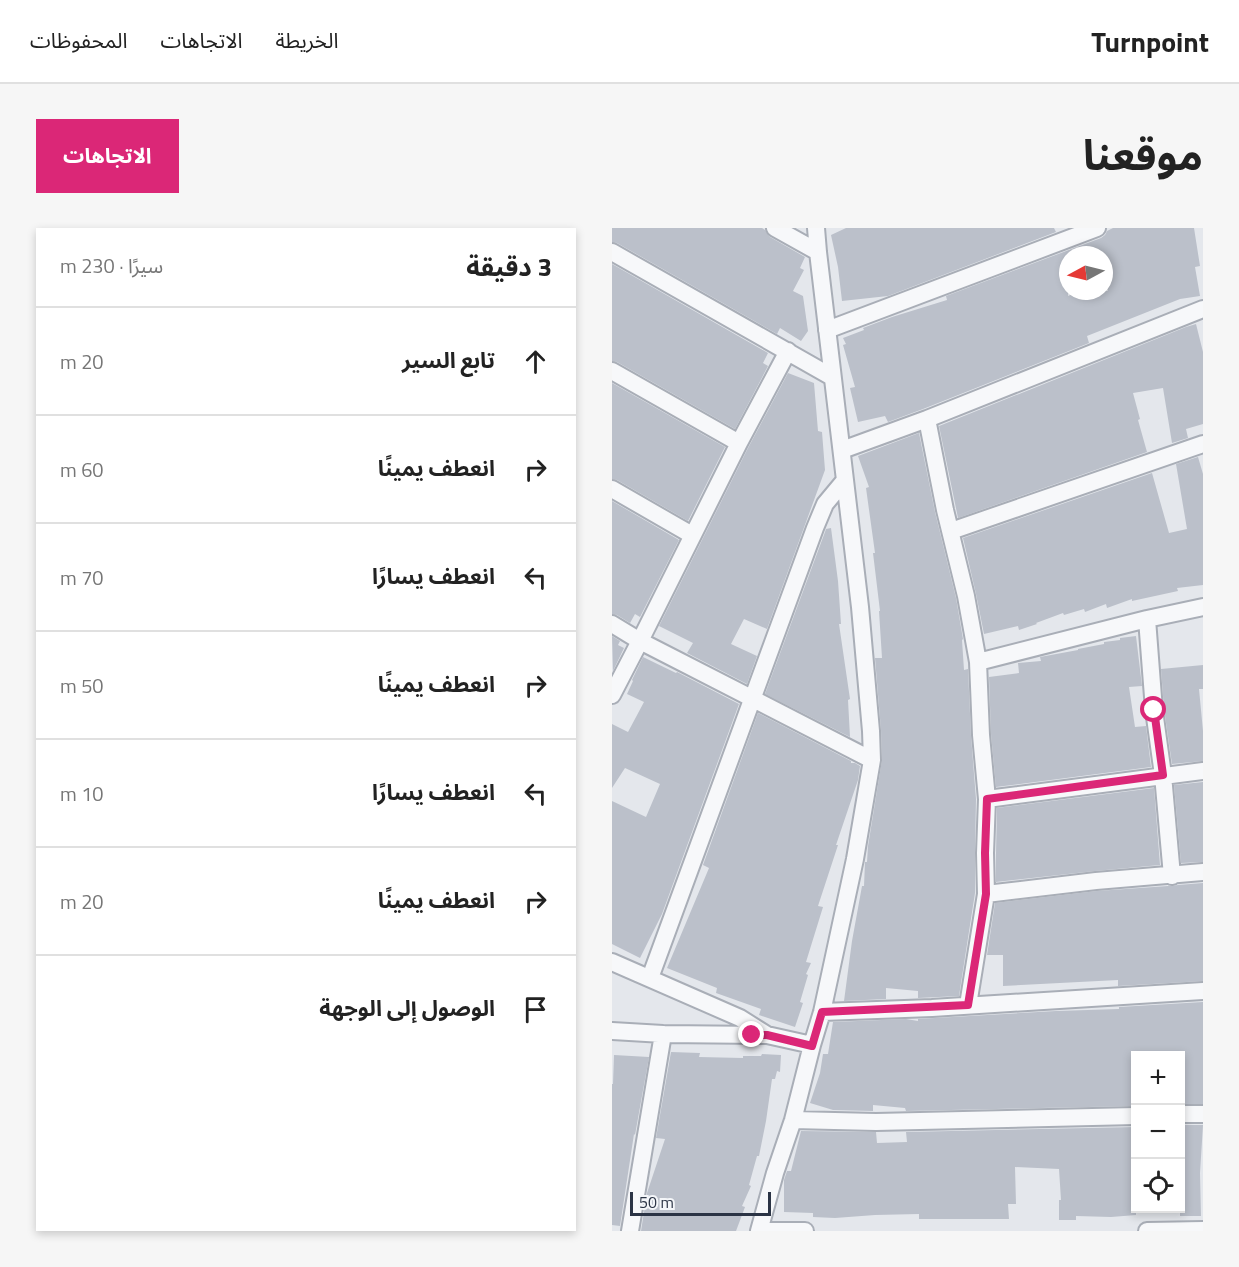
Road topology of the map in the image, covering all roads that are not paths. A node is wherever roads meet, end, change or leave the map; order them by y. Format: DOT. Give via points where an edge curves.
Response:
graph roads {
  1 [pos="776,228"];
  2 [pos="1098,228"];
  3 [pos="820,230"];
  4 [pos="612,252"];
  5 [pos="818,252"];
  6 [pos="1203,309"];
  7 [pos="827,330"];
  8 [pos="788,351"];
  9 [pos="612,371"];
  10 [pos="832,377"];
  11 [pos="927,419"];
  12 [pos="739,443"];
  13 [pos="1203,444"];
  14 [pos="842,450"];
  15 [pos="845,480"];
  16 [pos="612,489"];
  17 [pos="951,531"];
  18 [pos="692,535"];
  19 [pos="1203,607"];
  20 [pos="1147,619"];
  21 [pos="612,624"];
  22 [pos="640,641"];
  23 [pos="978,662"];
  24 [pos="612,695"];
  25 [pos="753,700"];
  26 [pos="872,760"];
  27 [pos="1203,771"];
  28 [pos="1163,775"];
  29 [pos="987,799"];
  30 [pos="1203,872"];
  31 [pos="1172,876"];
  32 [pos="986,894"];
  33 [pos="612,962"];
  34 [pos="650,978"];
  35 [pos="1203,991"];
  36 [pos="968,1005"];
  37 [pos="822,1012"];
  38 [pos="612,1031"];
  39 [pos="663,1034"];
  40 [pos="767,1035"];
  41 [pos="812,1046"];
  42 [pos="1185,1114"];
  43 [pos="1203,1114"];
  44 [pos="1131,1116"];
  45 [pos="792,1120"];
  46 [pos="1203,1230"];
  47 [pos="630,1231"];
  48 [pos="759,1231"];
  49 [pos="806,1231"];
  50 [pos="1147,1231"];
  1 -- 5 [label="street"];
  2 -- 7 [label="street"];
  3 -- 5 [label="street"];
  4 -- 8 [label="street"];
  5 -- 7 [label="street"];
  6 -- 11 [label="street"];
  7 -- 10 [label="street"];
  8 -- 10 [label="street"];
  8 -- 12 [label="street"];
  9 -- 12 [label="street"];
  10 -- 14 [label="street"];
  11 -- 14 [label="street"];
  11 -- 17 [label="street"];
  12 -- 18 [label="street"];
  13 -- 17 [label="street"];
  14 -- 15 [label="street"];
  15 -- 25 [label="street" via="825,504 814,528"];
  15 -- 26 [label="street"];
  16 -- 18 [label="street"];
  17 -- 23 [label="street"];
  18 -- 22 [label="street"];
  19 -- 20 [label="street"];
  20 -- 23 [label="street"];
  20 -- 28 [label="street"];
  21 -- 22 [label="street"];
  22 -- 24 [label="street"];
  22 -- 25 [label="street"];
  23 -- 29 [label="street"];
  25 -- 26 [label="street"];
  25 -- 34 [label="street"];
  26 -- 37 [label="street"];
  27 -- 28 [label="street"];
  28 -- 29 [label="street"];
  28 -- 31 [label="street"];
  29 -- 32 [label="street"];
  30 -- 31 [label="street"];
  31 -- 32 [label="street"];
  32 -- 36 [label="street"];
  33 -- 34 [label="street"];
  34 -- 40 [label="street" via="740,1018"];
  35 -- 36 [label="street"];
  36 -- 37 [label="street"];
  37 -- 41 [label="street"];
  38 -- 39 [label="street"];
  39 -- 40 [label="street"];
  39 -- 47 [label="street"];
  40 -- 41 [label="street"];
  41 -- 45 [label="street"];
  42 -- 43 [label="street"];
  44 -- 45 [label="street"];
  45 -- 48 [label="street"];
  46 -- 50 [label="street"];
  48 -- 49 [label="street"];
}
